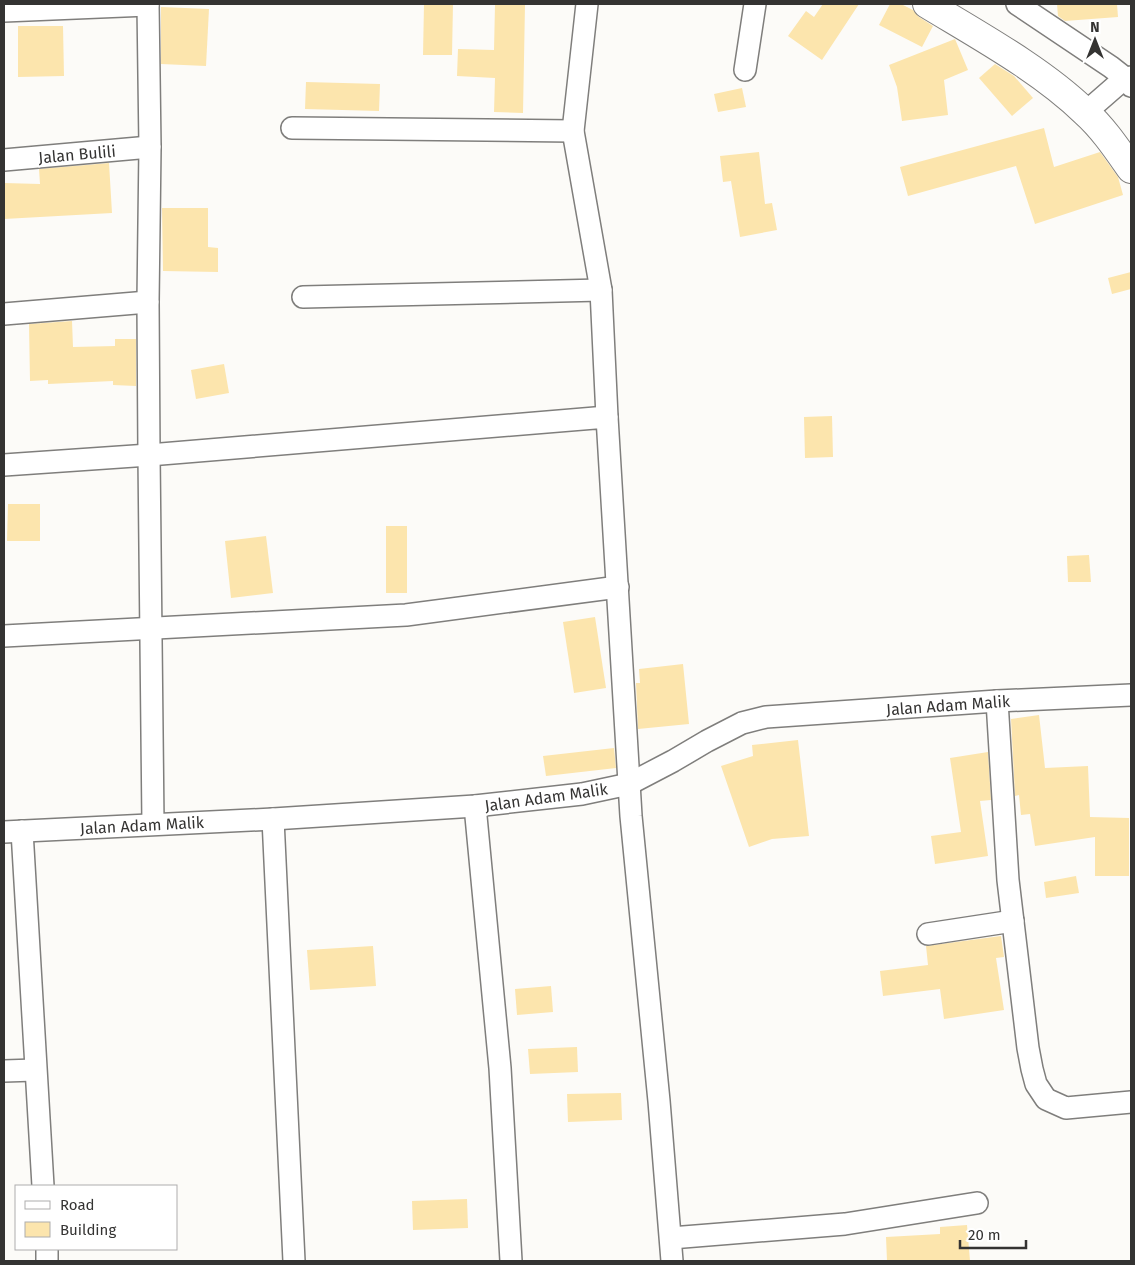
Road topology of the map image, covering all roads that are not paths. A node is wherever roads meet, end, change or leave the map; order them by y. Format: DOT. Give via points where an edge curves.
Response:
graph roads {
  1 [pos="148,4"];
  2 [pos="587,4"];
  3 [pos="755,4"];
  4 [pos="927,4"];
  5 [pos="1017,4"];
  6 [pos="4,11"];
  7 [pos="746,70"];
  8 [pos="1129,80"];
  9 [pos="1086,112"];
  10 [pos="292,128"];
  11 [pos="573,131"];
  12 [pos="150,147"];
  13 [pos="4,160"];
  14 [pos="1131,168"];
  15 [pos="601,290"];
  16 [pos="303,297"];
  17 [pos="148,302"];
  18 [pos="4,314"];
  19 [pos="607,417"];
  20 [pos="149,455"];
  21 [pos="4,465"];
  22 [pos="618,587"];
  23 [pos="151,630"];
  24 [pos="4,636"];
  25 [pos="1131,695"];
  26 [pos="997,701"];
  27 [pos="629,784"];
  28 [pos="475,806"];
  29 [pos="273,819"];
  30 [pos="153,824"];
  31 [pos="13,832"];
  32 [pos="1013,921"];
  33 [pos="928,934"];
  34 [pos="35,1070"];
  35 [pos="4,1072"];
  36 [pos="1131,1102"];
  37 [pos="43,1185"];
  38 [pos="977,1203"];
  39 [pos="671,1238"];
  40 [pos="294,1261"];
  41 [pos="512,1261"];
  42 [pos="672,1261"];
  1 -- 6 [label="street"];
  1 -- 12 [label="street"];
  2 -- 11 [label="street"];
  3 -- 7 [label="street"];
  4 -- 9 [label="street" via="1003,51"];
  5 -- 8 [label="street"];
  8 -- 9 [label="street"];
  9 -- 14 [label="street"];
  10 -- 11 [label="street"];
  11 -- 15 [label="street"];
  12 -- 13 [label="street, Jalan Bulili"];
  12 -- 17 [label="street"];
  15 -- 16 [label="street"];
  15 -- 19 [label="street"];
  17 -- 18 [label="street"];
  17 -- 20 [label="street"];
  19 -- 20 [label="street"];
  19 -- 22 [label="street"];
  20 -- 21 [label="street"];
  20 -- 23 [label="street"];
  22 -- 23 [label="street" via="406,615"];
  22 -- 27 [label="street"];
  23 -- 24 [label="street"];
  23 -- 30 [label="street"];
  25 -- 26 [label="street, Jalan Adam Malik"];
  26 -- 27 [label="street, Jalan Adam Malik" via="766,717 742,723"];
  26 -- 32 [label="street"];
  27 -- 28 [label="street, Jalan Adam Malik" via="582,794"];
  27 -- 39 [label="street"];
  28 -- 29 [label="street, Jalan Adam Malik"];
  28 -- 41 [label="street" via="500,1068"];
  29 -- 30 [label="street, Jalan Adam Malik"];
  29 -- 40 [label="street"];
  30 -- 31 [label="street, Jalan Adam Malik"];
  31 -- 34 [label="street"];
  32 -- 33 [label="street"];
  32 -- 36 [label="street" via="1036,1084 1046,1099 1066,1108"];
  34 -- 35 [label="street"];
  34 -- 37 [label="street"];
  38 -- 39 [label="street" via="844,1224"];
  39 -- 42 [label="street"];
}
